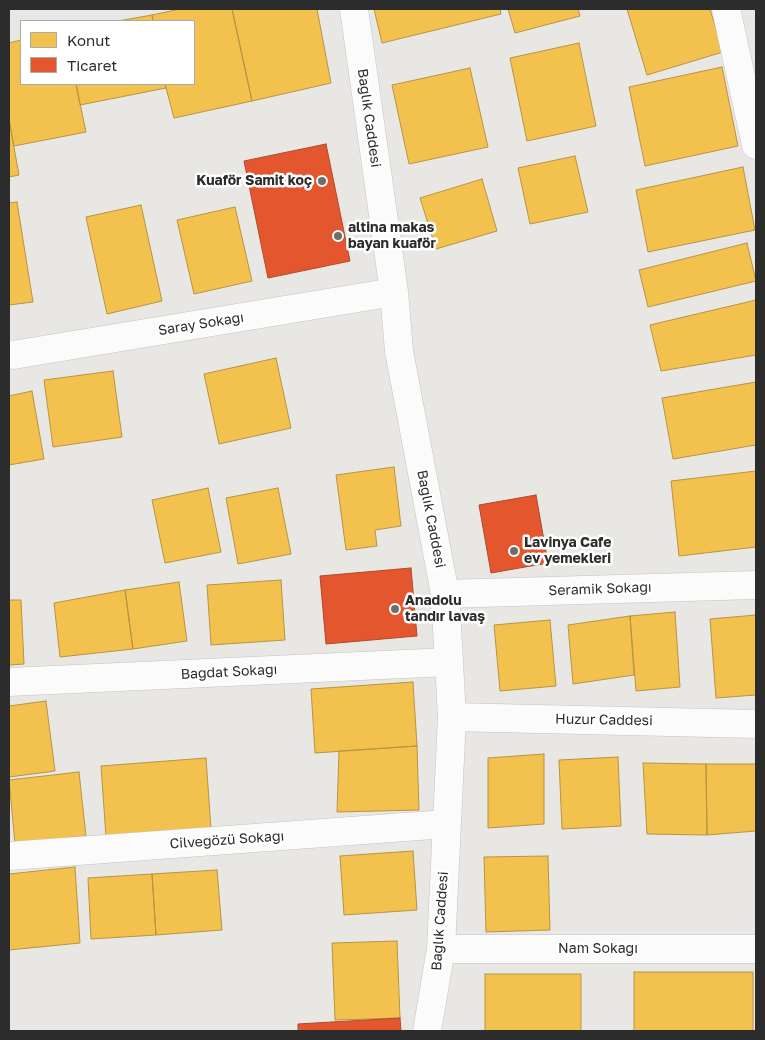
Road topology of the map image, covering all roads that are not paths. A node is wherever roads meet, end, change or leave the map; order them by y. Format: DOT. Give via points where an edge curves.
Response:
graph roads {
  1 [pos="354,9"];
  2 [pos="726,9"];
  3 [pos="756,145"];
  4 [pos="394,292"];
  5 [pos="9,354"];
  6 [pos="756,585"];
  7 [pos="444,594"];
  8 [pos="449,662"];
  9 [pos="9,682"];
  10 [pos="452,716"];
  11 [pos="756,724"];
  12 [pos="446,824"];
  13 [pos="9,856"];
  14 [pos="440,949"];
  15 [pos="756,949"];
  16 [pos="427,1031"];
  1 -- 4 [label="street, Bağlık Caddesi"];
  2 -- 3 [label="street"];
  4 -- 5 [label="street, Saray Sokağı"];
  4 -- 7 [label="street, Bağlık Caddesi" via="400,351"];
  6 -- 7 [label="street, Seramik Sokağı"];
  7 -- 8 [label="street, Bağlık Caddesi"];
  8 -- 9 [label="street, Bağdat Sokağı"];
  8 -- 10 [label="street, Bağlık Caddesi"];
  10 -- 11 [label="street, Huzur Caddesi"];
  10 -- 12 [label="street, Bağlık Caddesi"];
  12 -- 13 [label="street, Cilvegözü Sokağı"];
  12 -- 14 [label="street, Bağlık Caddesi"];
  14 -- 15 [label="street, Nam Sokağı"];
  14 -- 16 [label="street, Bağlık Caddesi"];
}
